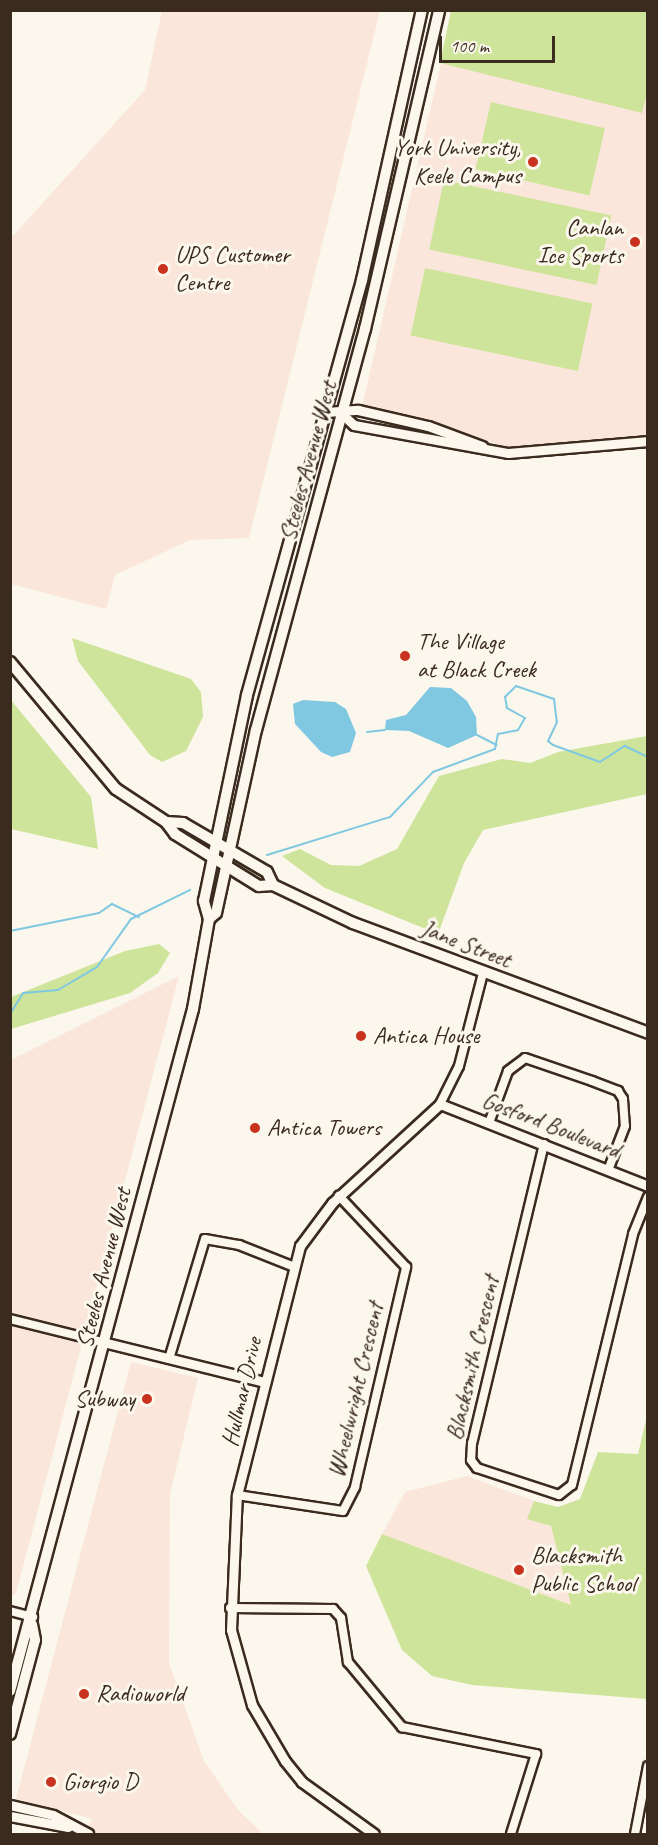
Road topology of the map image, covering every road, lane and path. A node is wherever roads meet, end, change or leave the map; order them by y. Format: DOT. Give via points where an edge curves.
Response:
graph roads {
  1 [pos="422,10"];
  2 [pos="439,10"];
  3 [pos="326,412"];
  4 [pos="342,414"];
  5 [pos="648,441"];
  6 [pos="489,449"];
  7 [pos="284,565"];
  8 [pos="301,569"];
  9 [pos="10,662"];
  10 [pos="166,822"];
  11 [pos="216,842"];
  12 [pos="229,850"];
  13 [pos="213,858"];
  14 [pos="226,866"];
  15 [pos="273,885"];
  16 [pos="209,919"];
  17 [pos="483,973"];
  18 [pos="648,1033"];
  19 [pos="440,1104"];
  20 [pos="489,1123"];
  21 [pos="543,1144"];
  22 [pos="609,1168"];
  23 [pos="648,1186"];
  24 [pos="339,1196"];
  25 [pos="648,1197"];
  26 [pos="292,1266"];
  27 [pos="10,1319"];
  28 [pos="107,1343"];
  29 [pos="169,1359"];
  30 [pos="265,1382"];
  31 [pos="237,1495"];
  32 [pos="230,1608"];
  33 [pos="10,1611"];
  34 [pos="33,1621"];
  35 [pos="10,1691"];
  36 [pos="12,1719"];
  37 [pos="10,1734"];
  38 [pos="648,1766"];
  39 [pos="10,1805"];
  40 [pos="10,1816"];
  41 [pos="71,1827"];
  42 [pos="88,1834"];
  43 [pos="374,1834"];
  44 [pos="511,1834"];
  45 [pos="635,1834"];
  1 -- 3 [label="main road, Steeles Avenue West" via="362,280"];
  2 -- 4 [label="main road, Steeles Avenue West"];
  3 -- 4 [label="street"];
  3 -- 7 [label="main road, Steeles Avenue West"];
  4 -- 6 [label="street" via="354,425"];
  4 -- 6 [label="street" via="358,410 428,426"];
  4 -- 8 [label="main road, Steeles Avenue West"];
  5 -- 6 [label="street" via="555,452"];
  7 -- 8 [label="main road"];
  7 -- 11 [label="main road, Steeles Avenue West" via="247,694"];
  8 -- 12 [label="main road, Steeles Avenue West"];
  9 -- 10 [label="main road, Jane Street" via="116,789"];
  10 -- 11 [label="main road, Jane Street" via="183,823"];
  10 -- 13 [label="main road, Jane Street" via="175,834"];
  11 -- 12 [label="main road, Jane Street"];
  11 -- 13 [label="main road, Steeles Avenue West"];
  12 -- 14 [label="main road, Steeles Avenue West"];
  12 -- 15 [label="main road, Jane Street" via="267,872"];
  13 -- 14 [label="main road, Jane Street"];
  13 -- 16 [label="main road, Steeles Avenue West" via="204,901"];
  14 -- 15 [label="main road, Jane Street" via="259,886"];
  14 -- 16 [label="main road, Steeles Avenue West" via="216,913"];
  15 -- 17 [label="main road, Jane Street" via="353,923"];
  16 -- 28 [label="main road, Steeles Avenue West" via="193,1009"];
  17 -- 18 [label="main road, Jane Street"];
  17 -- 19 [label="street, Hullmar Drive" via="459,1066"];
  19 -- 20 [label="street, Gosford Boulevard"];
  19 -- 24 [label="street, Hullmar Drive"];
  20 -- 21 [label="street, Gosford Boulevard"];
  20 -- 22 [label="street" via="508,1071 525,1058 583,1077 622,1094 625,1126"];
  21 -- 22 [label="street, Gosford Boulevard"];
  21 -- 25 [label="street, Blacksmith Crescent" via="471,1443 471,1460 477,1468 559,1495 572,1485 633,1234"];
  22 -- 23 [label="street, Gosford Boulevard"];
  24 -- 26 [label="street, Hullmar Drive" via="307,1231"];
  24 -- 31 [label="street, Wheelwright Crescent" via="406,1267 355,1487 343,1511"];
  26 -- 29 [label="street" via="239,1245 205,1239"];
  26 -- 30 [label="street, Hullmar Drive"];
  27 -- 28 [label="street"];
  28 -- 29 [label="street"];
  28 -- 34 [label="main road, Steeles Avenue West"];
  29 -- 30 [label="street"];
  30 -- 31 [label="street, Hullmar Drive"];
  31 -- 32 [label="street, Hullmar Drive"];
  32 -- 43 [label="street, Hullmar Drive" via="236,1654 268,1735 302,1782"];
  32 -- 44 [label="street" via="333,1609 341,1618 348,1662 402,1727 536,1754"];
  33 -- 34 [label="street"];
  34 -- 35 [label="main road, Steeles Avenue West"];
  34 -- 36 [label="main road, Steeles Avenue West" via="35,1640"];
  36 -- 37 [label="main road, Steeles Avenue West"];
  38 -- 45 [label="street"];
  39 -- 41 [label="street" via="53,1815"];
  40 -- 41 [label="street"];
  41 -- 42 [label="street"];
}
